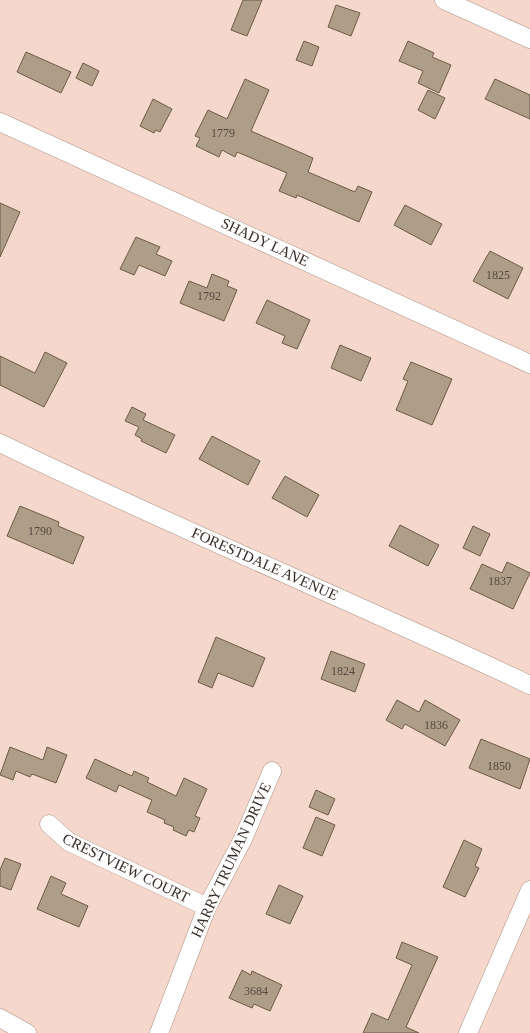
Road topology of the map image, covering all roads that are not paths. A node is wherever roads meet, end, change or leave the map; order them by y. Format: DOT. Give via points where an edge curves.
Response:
graph roads {
  1 [pos="444,0"];
  2 [pos="530,39"];
  3 [pos="0,122"];
  4 [pos="530,364"];
  5 [pos="0,443"];
  6 [pos="530,685"];
  7 [pos="272,771"];
  8 [pos="49,824"];
  9 [pos="530,890"];
  10 [pos="207,907"];
  11 [pos="0,1018"];
  12 [pos="27,1033"];
  13 [pos="159,1033"];
  14 [pos="468,1033"];
  1 -- 2 [label="street"];
  3 -- 4 [label="street, SHADY LANE"];
  5 -- 6 [label="street, FORESTDALE AVENUE"];
  7 -- 10 [label="street, HARRY TRUMAN DRIVE" via="243,839"];
  8 -- 10 [label="street, CRESTVIEW COURT" via="68,842"];
  9 -- 14 [label="street"];
  10 -- 13 [label="street, HARRY TRUMAN DRIVE"];
  11 -- 12 [label="street"];
}
